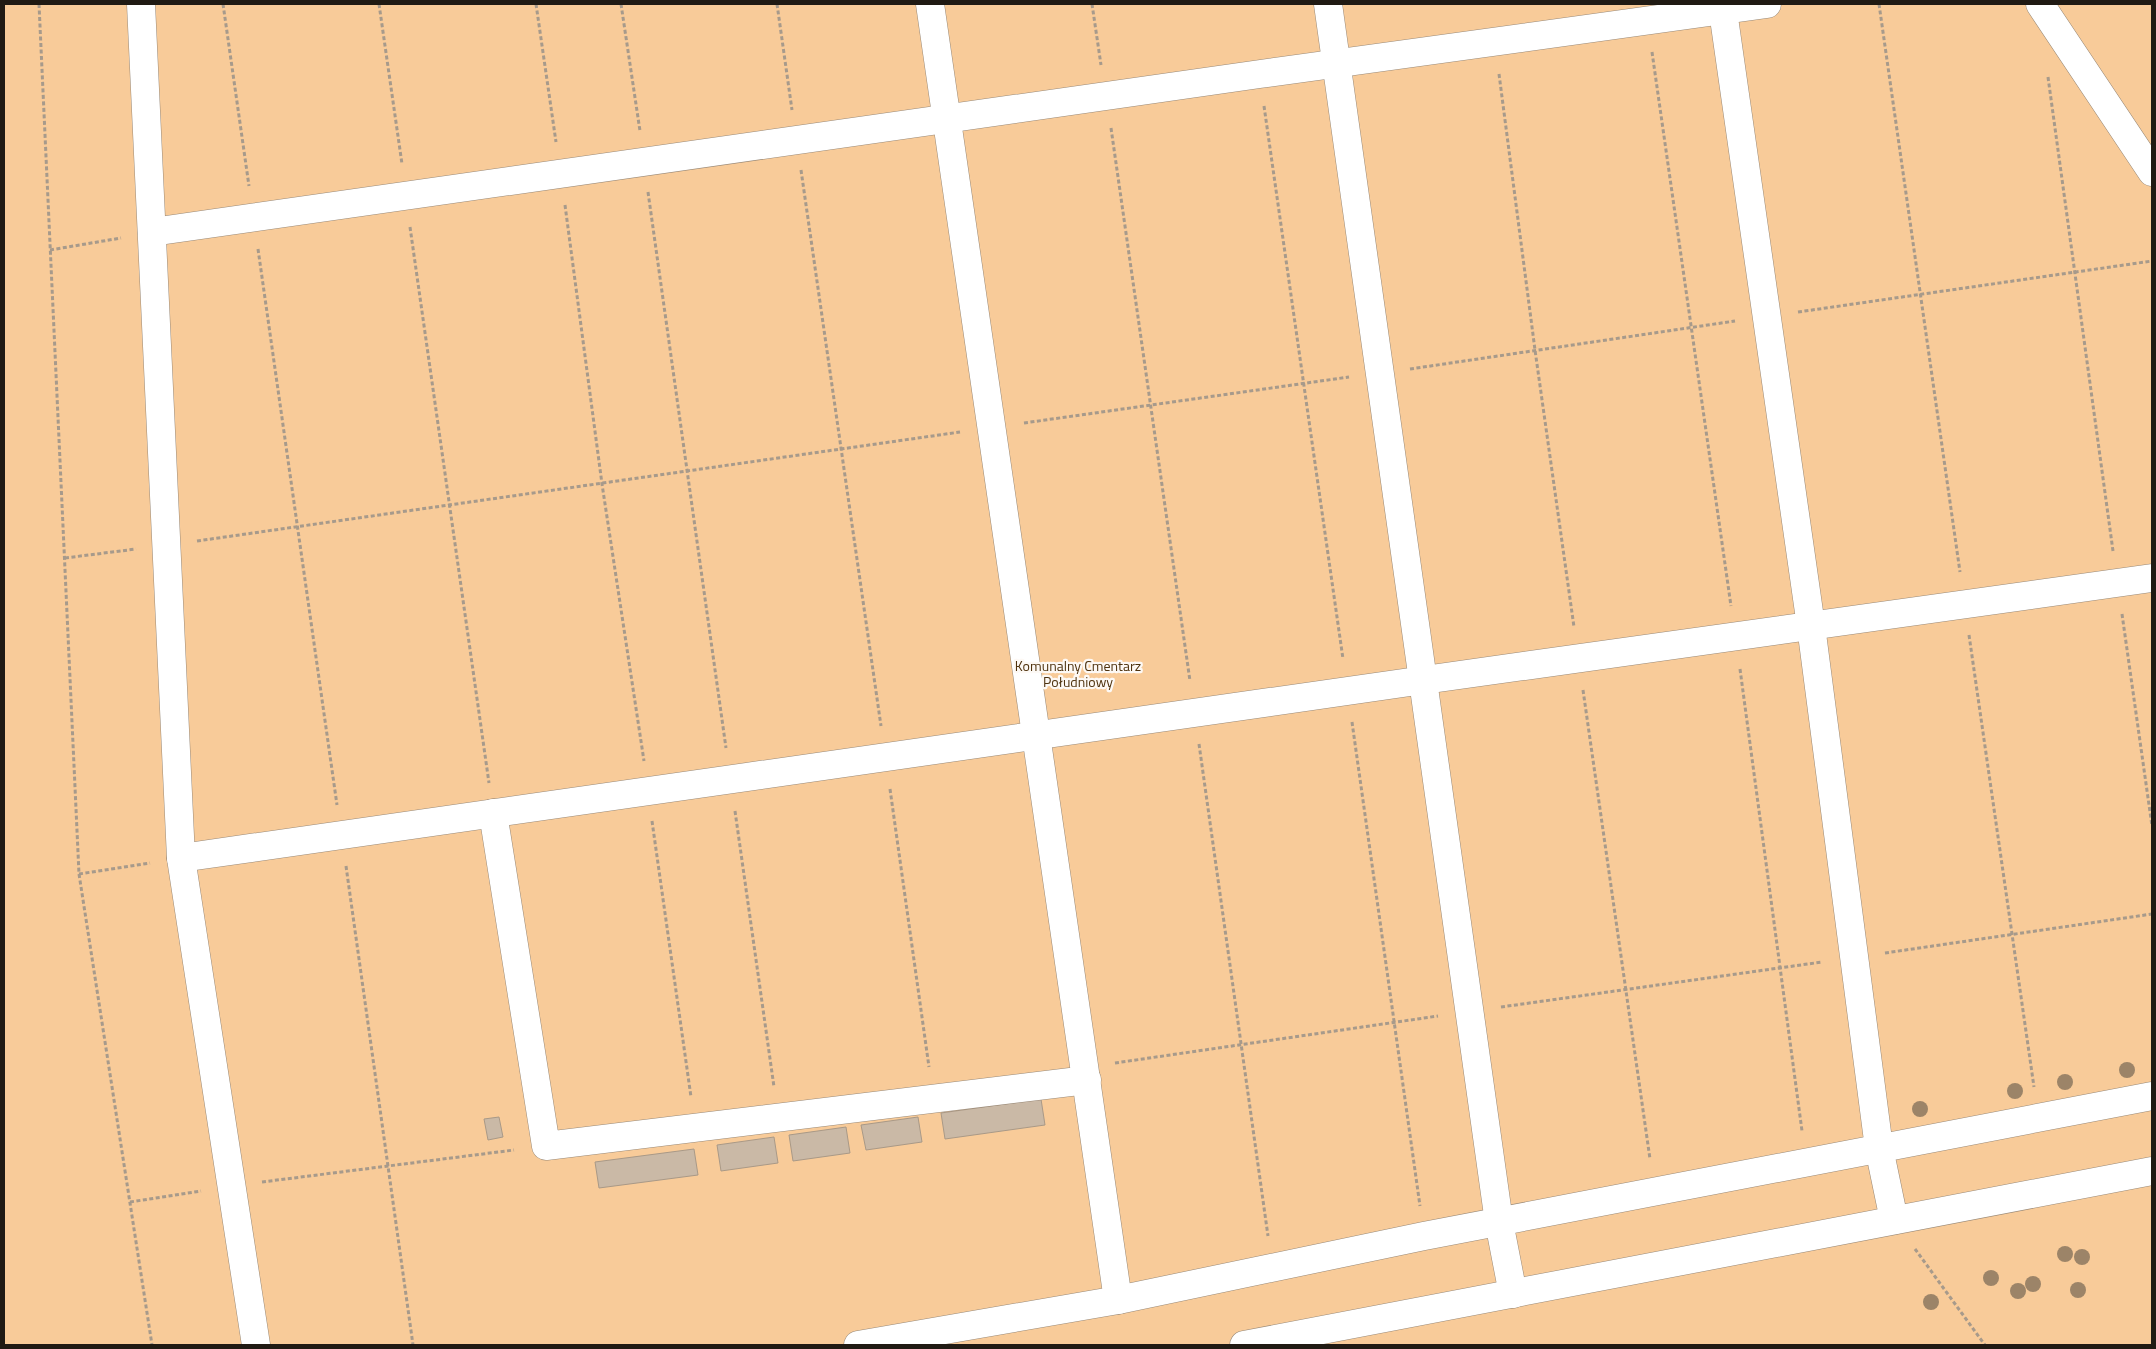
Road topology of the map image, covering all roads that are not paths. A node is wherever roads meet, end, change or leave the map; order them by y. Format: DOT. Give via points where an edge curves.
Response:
graph roads {
  1 [pos="142,4"];
  2 [pos="930,4"];
  3 [pos="1328,4"];
  4 [pos="1767,4"];
  5 [pos="2040,4"];
  6 [pos="1722,7"];
  7 [pos="1337,63"];
  8 [pos="948,120"];
  9 [pos="2152,172"];
  10 [pos="152,232"];
  11 [pos="2152,578"];
  12 [pos="1811,626"];
  13 [pos="1424,680"];
  14 [pos="1037,736"];
  15 [pos="494,813"];
  16 [pos="181,858"];
  17 [pos="1086,1074"];
  18 [pos="2152,1096"];
  19 [pos="1879,1148"];
  20 [pos="2152,1171"];
  21 [pos="1894,1220"];
  22 [pos="1499,1222"];
  23 [pos="1514,1294"];
  24 [pos="1118,1300"];
  25 [pos="256,1345"];
  26 [pos="858,1345"];
  27 [pos="1244,1345"];
  1 -- 10 [label="street"];
  2 -- 8 [label="street"];
  3 -- 7 [label="street"];
  4 -- 6 [label="street"];
  5 -- 9 [label="street"];
  6 -- 7 [label="street"];
  6 -- 12 [label="street"];
  7 -- 8 [label="street"];
  7 -- 13 [label="street"];
  8 -- 10 [label="street"];
  8 -- 14 [label="street"];
  10 -- 16 [label="street"];
  11 -- 12 [label="street"];
  12 -- 13 [label="street"];
  12 -- 19 [label="street"];
  13 -- 14 [label="street"];
  13 -- 22 [label="street"];
  14 -- 15 [label="street"];
  14 -- 17 [label="street"];
  15 -- 16 [label="street"];
  15 -- 17 [label="street" via="546,1146 934,1099"];
  16 -- 25 [label="street"];
  17 -- 24 [label="street"];
  18 -- 19 [label="street"];
  19 -- 21 [label="street"];
  19 -- 22 [label="street"];
  20 -- 21 [label="street"];
  21 -- 23 [label="street"];
  22 -- 23 [label="street"];
  22 -- 24 [label="street"];
  23 -- 27 [label="street"];
  24 -- 26 [label="street"];
}
